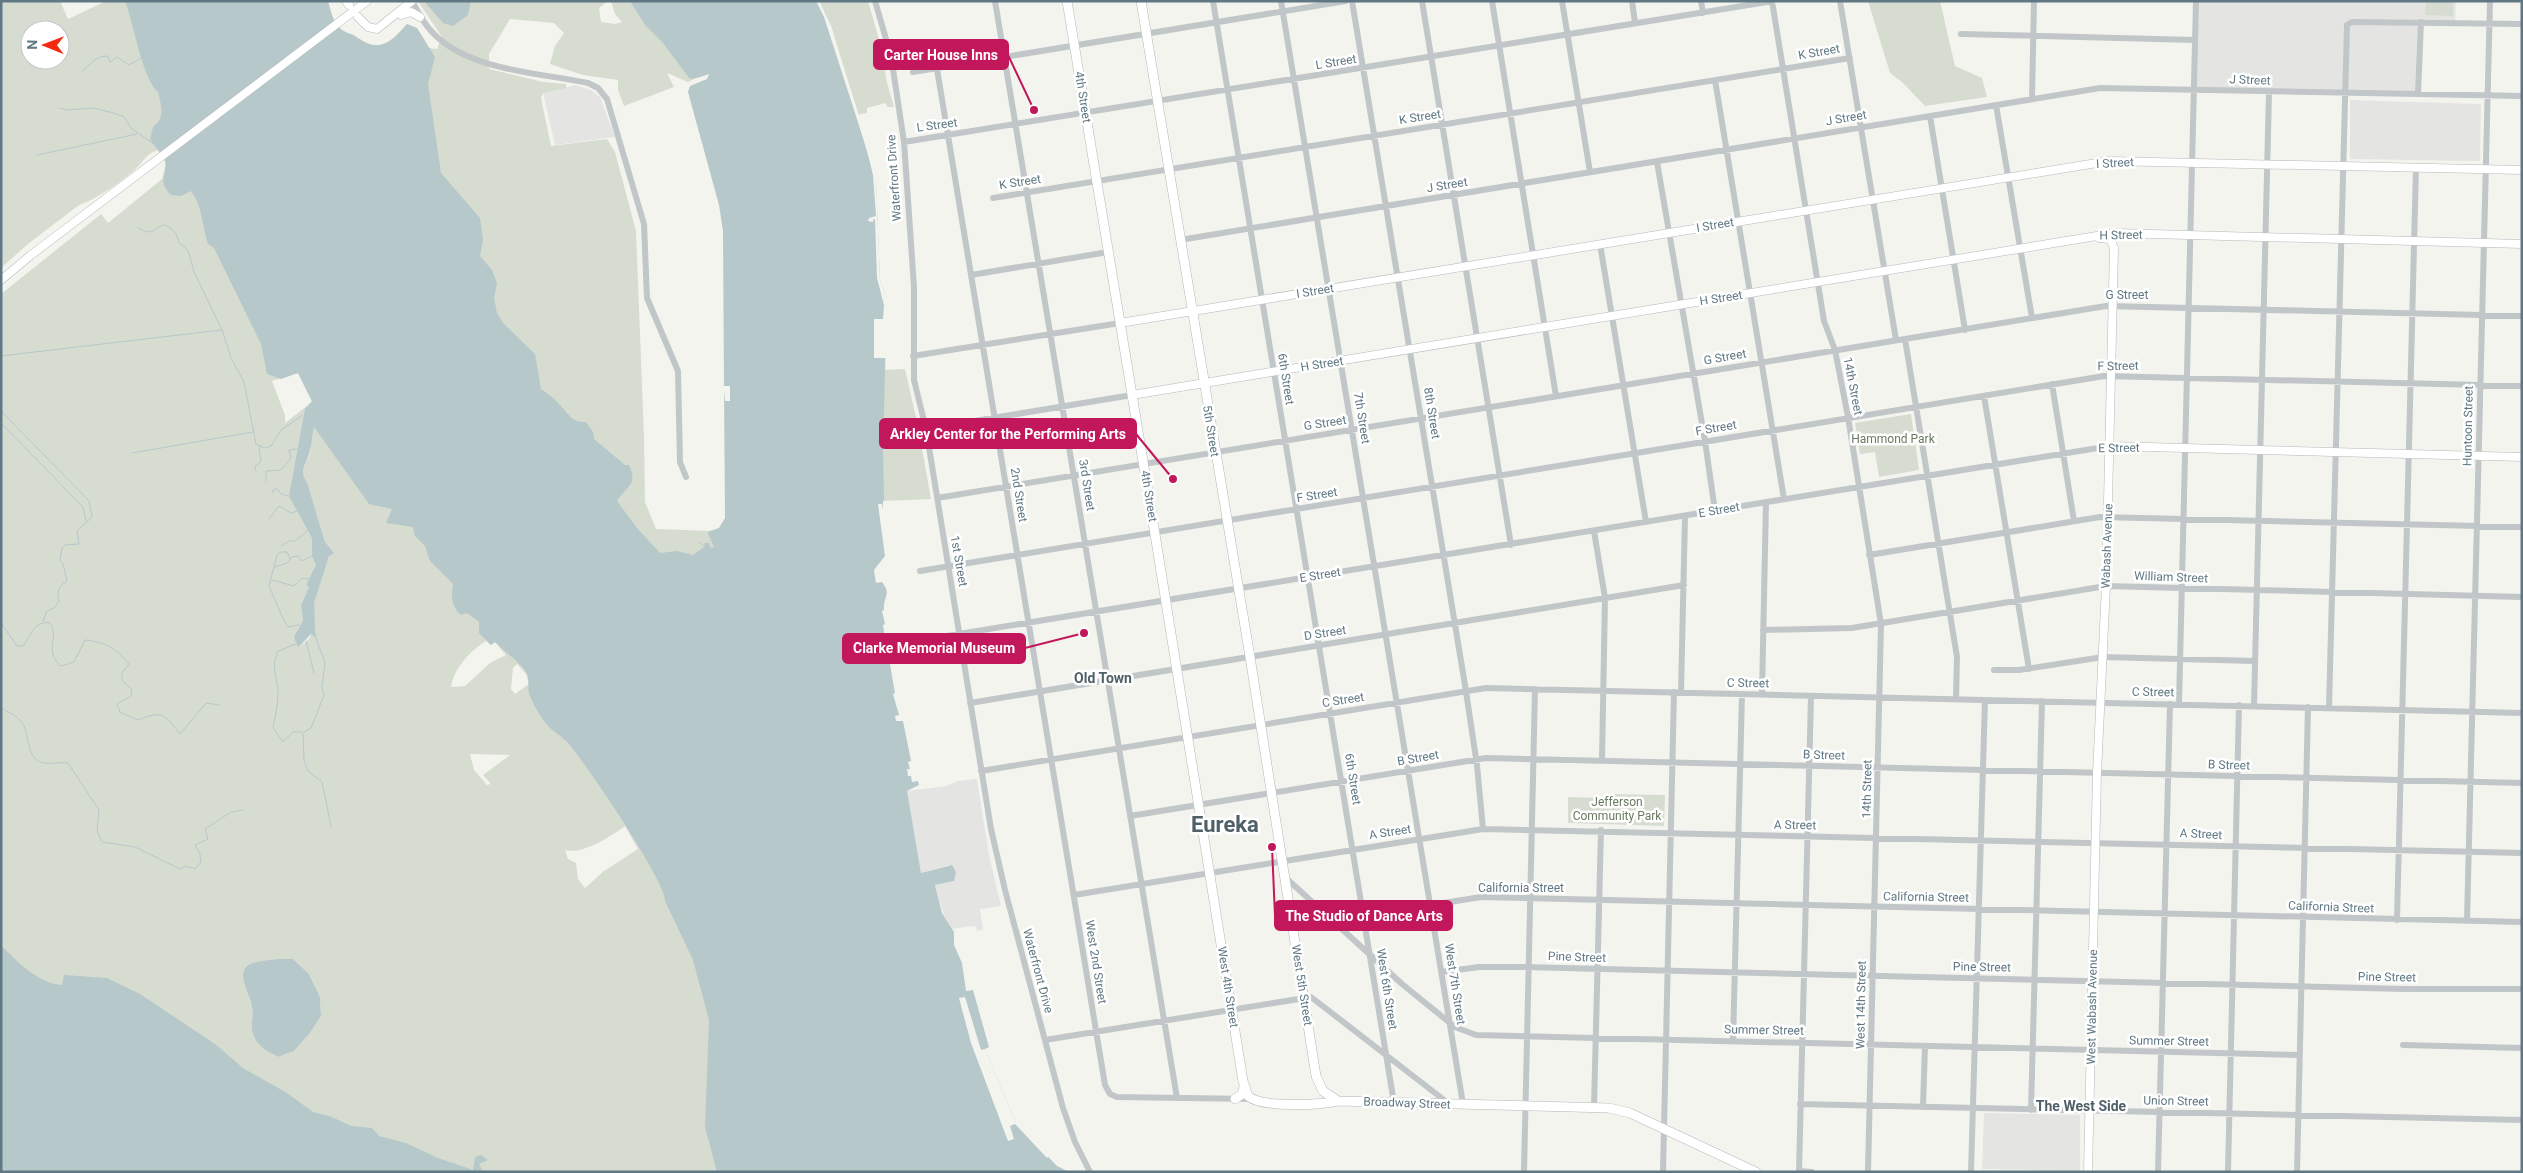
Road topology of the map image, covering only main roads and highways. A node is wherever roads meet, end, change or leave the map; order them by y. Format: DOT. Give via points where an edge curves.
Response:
graph roads {
  1 [pos="367,1"];
  2 [pos="371,1"];
  3 [pos="412,1"];
  4 [pos="1067,1"];
  5 [pos="1140,1"];
  6 [pos="351,5"];
  7 [pos="420,17"];
  8 [pos="358,18"];
  9 [pos="392,19"];
  10 [pos="2522,170"];
  11 [pos="2147,235"];
  12 [pos="2076,240"];
  13 [pos="2522,244"];
  14 [pos="2114,248"];
  15 [pos="1,280"];
  16 [pos="1192,312"];
  17 [pos="1120,323"];
  18 [pos="1204,384"];
  19 [pos="1132,395"];
  20 [pos="2110,446"];
  21 [pos="2522,456"];
  22 [pos="2096,843"];
  23 [pos="1283,861"];
  24 [pos="1210,873"];
  25 [pos="1318,1081"];
  26 [pos="1244,1086"];
  27 [pos="1235,1098"];
  28 [pos="1251,1099"];
  29 [pos="1338,1101"];
  30 [pos="1295,1103"];
  31 [pos="1756,1172"];
  32 [pos="2088,1172"];
  1 -- 6 [label="main road"];
  2 -- 6 [label="main road"];
  3 -- 9 [label="main road"];
  4 -- 17 [label="highway, 4th Street"];
  5 -- 16 [label="highway, 5th Street"];
  6 -- 15 [label="main road" via="348,17"];
  7 -- 9 [label="main road" via="408,12"];
  8 -- 9 [label="main road" via="375,29"];
  10 -- 16 [label="main road, I Street" via="2109,160"];
  11 -- 12 [label="main road, H Street" via="2115,233"];
  11 -- 13 [label="main road, H Street"];
  11 -- 14 [label="main road" via="2121,237"];
  12 -- 14 [label="main road" via="2104,238 2112,241"];
  12 -- 18 [label="main road, H Street"];
  14 -- 20 [label="main road, Wabash Avenue"];
  16 -- 17 [label="main road, I Street"];
  16 -- 18 [label="highway, 5th Street"];
  17 -- 19 [label="highway, 4th Street"];
  18 -- 19 [label="main road, H Street"];
  18 -- 23 [label="highway, 5th Street"];
  19 -- 24 [label="highway, 4th Street"];
  20 -- 21 [label="main road, E Street"];
  20 -- 22 [label="main road, Wabash Avenue"];
  22 -- 32 [label="main road, West Wabash Avenue"];
  23 -- 25 [label="highway, West 5th Street"];
  24 -- 26 [label="highway, West 4th Street"];
  25 -- 29 [label="highway" via="1324,1093"];
  25 -- 30 [label="highway" via="1316,1095"];
  26 -- 27 [label="highway" via="1242,1094"];
  26 -- 28 [label="highway, West 4th Street"];
  28 -- 30 [label="highway, Broadway Street"];
  29 -- 30 [label="highway, Broadway Street"];
  29 -- 31 [label="highway, Broadway Street" via="1594,1107 1628,1112"];
}
